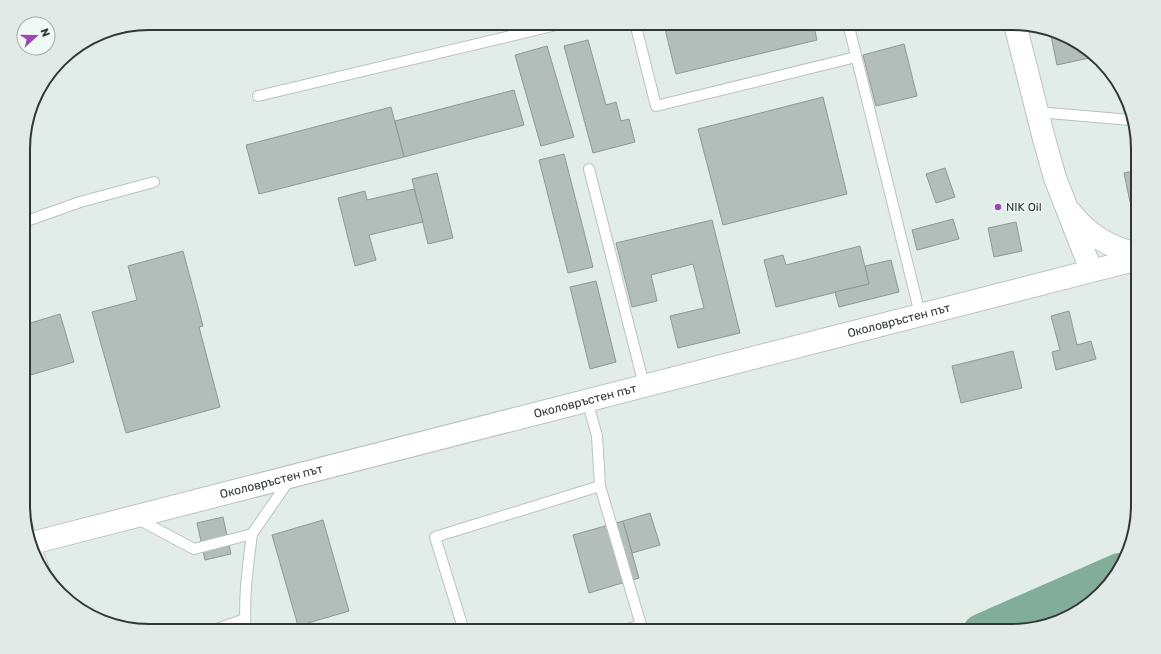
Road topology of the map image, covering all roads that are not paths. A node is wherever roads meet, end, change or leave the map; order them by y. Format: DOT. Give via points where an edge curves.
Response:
graph roads {
  1 [pos="536,30"];
  2 [pos="637,30"];
  3 [pos="850,30"];
  4 [pos="1017,30"];
  5 [pos="856,57"];
  6 [pos="258,96"];
  7 [pos="1037,112"];
  8 [pos="1127,120"];
  9 [pos="589,169"];
  10 [pos="154,182"];
  11 [pos="1066,206"];
  12 [pos="30,220"];
  13 [pos="1131,252"];
  14 [pos="1131,261"];
  15 [pos="1091,270"];
  16 [pos="920,314"];
  17 [pos="644,385"];
  18 [pos="587,400"];
  19 [pos="294,475"];
  20 [pos="600,486"];
  21 [pos="133,516"];
  22 [pos="252,534"];
  23 [pos="36,541"];
  24 [pos="245,619"];
  25 [pos="231,624"];
  26 [pos="245,624"];
  27 [pos="462,624"];
  28 [pos="641,624"];
  1 -- 6 [label="lane"];
  2 -- 5 [label="lane" via="656,106"];
  3 -- 5 [label="lane"];
  4 -- 7 [label="street"];
  5 -- 16 [label="lane"];
  7 -- 8 [label="lane"];
  7 -- 11 [label="street" via="1055,178"];
  9 -- 17 [label="lane"];
  10 -- 12 [label="lane" via="80,202"];
  11 -- 13 [label="street" via="1079,223 1092,234 1109,245"];
  11 -- 15 [label="street"];
  14 -- 15 [label="street, Околовръстен път"];
  15 -- 16 [label="street, Околовръстен път"];
  16 -- 17 [label="street, Околовръстен път"];
  17 -- 18 [label="street, Околовръстен път"];
  18 -- 19 [label="street, Околовръстен път"];
  18 -- 20 [label="lane" via="597,436"];
  19 -- 21 [label="street, Околовръстен път"];
  19 -- 22 [label="lane"];
  20 -- 27 [label="lane" via="435,537"];
  20 -- 28 [label="lane"];
  21 -- 22 [label="lane" via="194,549"];
  21 -- 23 [label="street, Околовръстен път"];
  22 -- 24 [label="lane" via="246,577"];
  24 -- 25 [label="lane"];
  24 -- 26 [label="lane"];
}
